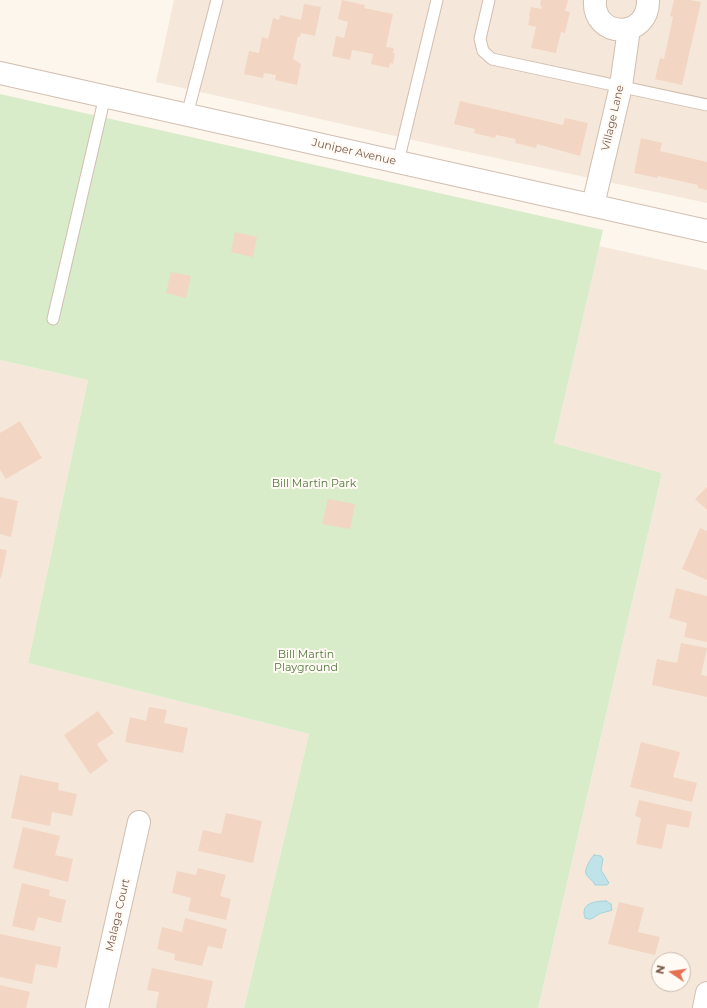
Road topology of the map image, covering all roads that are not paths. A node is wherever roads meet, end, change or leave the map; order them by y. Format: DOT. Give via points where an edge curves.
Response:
graph roads {
  1 [pos="218,0"];
  2 [pos="437,0"];
  3 [pos="489,0"];
  4 [pos="595,0"];
  5 [pos="648,0"];
  6 [pos="629,29"];
  7 [pos="0,73"];
  8 [pos="621,86"];
  9 [pos="105,96"];
  10 [pos="707,105"];
  11 [pos="187,115"];
  12 [pos="398,162"];
  13 [pos="593,206"];
  14 [pos="707,231"];
  15 [pos="53,319"];
  16 [pos="139,822"];
  17 [pos="707,993"];
  18 [pos="98,1008"];
  19 [pos="704,1008"];
  1 -- 11 [label="lane"];
  2 -- 12 [label="lane"];
  3 -- 8 [label="lane" via="480,39 483,52 492,59"];
  4 -- 6 [label="street" via="596,13 606,26 613,29"];
  5 -- 6 [label="street" via="648,10 644,19"];
  6 -- 8 [label="street, Village Lane"];
  7 -- 9 [label="street, Juniper Avenue"];
  8 -- 10 [label="lane"];
  8 -- 13 [label="street, Village Lane"];
  9 -- 11 [label="street, Juniper Avenue"];
  9 -- 15 [label="lane"];
  11 -- 12 [label="street, Juniper Avenue"];
  12 -- 13 [label="street, Juniper Avenue"];
  13 -- 14 [label="street, Juniper Avenue"];
  16 -- 18 [label="street, Malaga Court"];
  17 -- 19 [label="street"];
}
